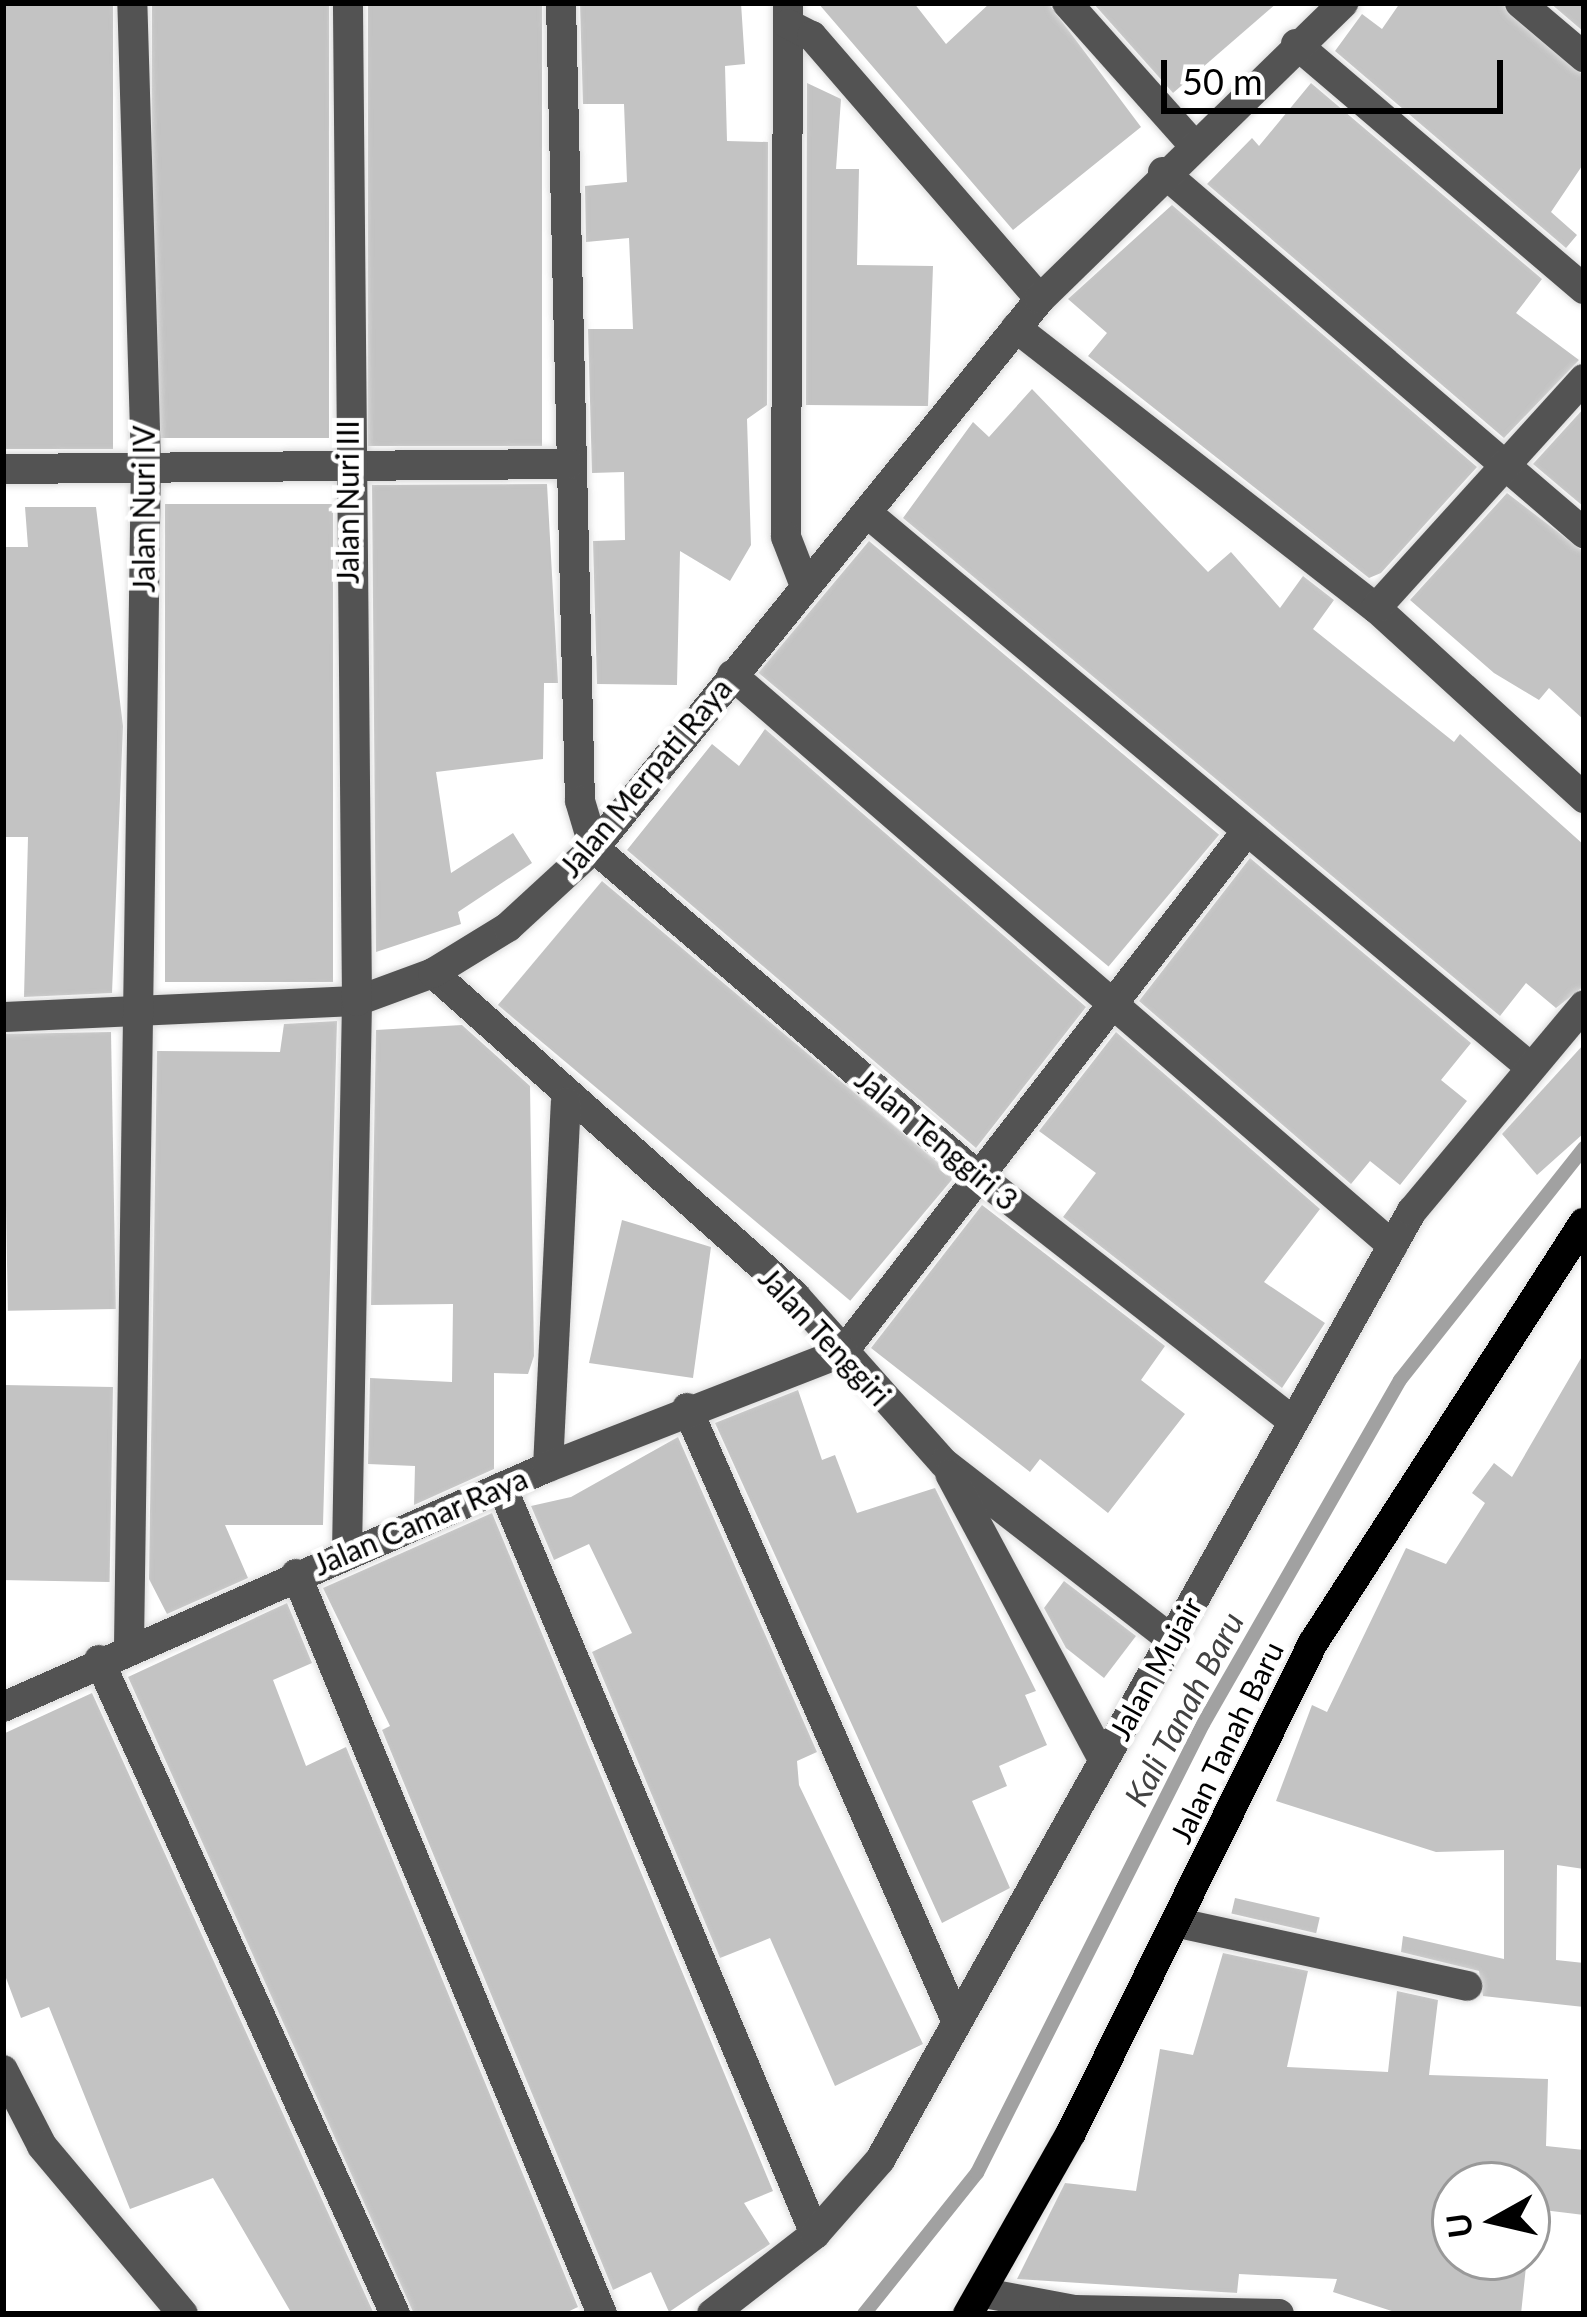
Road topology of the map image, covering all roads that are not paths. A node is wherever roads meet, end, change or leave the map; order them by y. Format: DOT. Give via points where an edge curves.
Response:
graph roads {
  1 [pos="132,3"];
  2 [pos="348,3"];
  3 [pos="561,3"];
  4 [pos="1066,3"];
  5 [pos="1343,3"];
  6 [pos="1520,3"];
  7 [pos="788,14"];
  8 [pos="1296,44"];
  9 [pos="1584,57"];
  10 [pos="1191,142"];
  11 [pos="1163,172"];
  12 [pos="1584,289"];
  13 [pos="1040,299"];
  14 [pos="1016,328"];
  15 [pos="1584,379"];
  16 [pos="146,464"];
  17 [pos="569,464"];
  18 [pos="347,466"];
  19 [pos="1503,466"];
  20 [pos="3,469"];
  21 [pos="867,513"];
  22 [pos="1584,533"];
  23 [pos="805,586"];
  24 [pos="1376,608"];
  25 [pos="732,675"];
  26 [pos="1584,798"];
  27 [pos="1246,832"];
  28 [pos="594,848"];
  29 [pos="434,973"];
  30 [pos="357,1001"];
  31 [pos="1584,1005"];
  32 [pos="1107,1010"];
  33 [pos="140,1016"];
  34 [pos="3,1017"];
  35 [pos="1529,1066"];
  36 [pos="566,1102"];
  37 [pos="974,1172"];
  38 [pos="1584,1222"];
  39 [pos="1393,1246"];
  40 [pos="843,1352"];
  41 [pos="687,1408"];
  42 [pos="1290,1419"];
  43 [pos="944,1463"];
  44 [pos="548,1467"];
  45 [pos="502,1487"];
  46 [pos="347,1552"];
  47 [pos="296,1574"];
  48 [pos="1172,1640"];
  49 [pos="129,1646"];
  50 [pos="99,1660"];
  51 [pos="3,1707"];
  52 [pos="1103,1759"];
  53 [pos="1179,1923"];
  54 [pos="1467,1986"];
  55 [pos="955,2018"];
  56 [pos="3,2070"];
  57 [pos="814,2234"];
  58 [pos="976,2303"];
  59 [pos="183,2314"];
  60 [pos="395,2314"];
  61 [pos="602,2314"];
  62 [pos="712,2314"];
  63 [pos="1280,2314"];
  1 -- 16 [label="street, Jalan Nuri IV"];
  2 -- 18 [label="street, Jalan Nuri III"];
  3 -- 17 [label="street"];
  4 -- 10 [label="street"];
  5 -- 8 [label="street, Jalan Merpati Raya"];
  6 -- 9 [label="street"];
  7 -- 13 [label="street"];
  7 -- 23 [label="street" via="786,538"];
  8 -- 10 [label="street, Jalan Merpati Raya"];
  8 -- 12 [label="street"];
  10 -- 11 [label="street, Jalan Merpati Raya"];
  11 -- 13 [label="street, Jalan Merpati Raya"];
  11 -- 19 [label="street"];
  13 -- 14 [label="street, Jalan Merpati Raya"];
  14 -- 21 [label="street, Jalan Merpati Raya"];
  14 -- 24 [label="street"];
  15 -- 19 [label="street"];
  16 -- 18 [label="street"];
  16 -- 20 [label="street"];
  16 -- 33 [label="street, Jalan Nuri IV"];
  17 -- 18 [label="street"];
  17 -- 28 [label="street" via="580,801"];
  18 -- 30 [label="street, Jalan Nuri III"];
  19 -- 22 [label="street"];
  19 -- 24 [label="street"];
  21 -- 23 [label="street, Jalan Merpati Raya"];
  21 -- 27 [label="street"];
  23 -- 25 [label="street, Jalan Merpati Raya"];
  24 -- 26 [label="street"];
  25 -- 28 [label="street, Jalan Merpati Raya"];
  25 -- 32 [label="street"];
  27 -- 32 [label="street"];
  27 -- 35 [label="street"];
  28 -- 29 [label="street, Jalan Merpati Raya" via="508,927"];
  28 -- 37 [label="street, Jalan Tenggiri 3"];
  29 -- 30 [label="street, Jalan Merpati Raya"];
  29 -- 36 [label="street, Jalan Tenggiri"];
  30 -- 33 [label="street, Jalan Merpati Raya"];
  30 -- 46 [label="street, Jalan Nuri III"];
  31 -- 35 [label="street, Jalan Mujair"];
  32 -- 37 [label="street"];
  32 -- 39 [label="street"];
  33 -- 34 [label="street, Jalan Merpati Raya"];
  33 -- 49 [label="street, Jalan Nuri IV"];
  35 -- 39 [label="street, Jalan Mujair"];
  36 -- 40 [label="street, Jalan Tenggiri" via="795,1296"];
  36 -- 44 [label="street"];
  37 -- 40 [label="street"];
  37 -- 42 [label="street, Jalan Tenggiri 3"];
  38 -- 53 [label="main road, Jalan Tanah Baru" via="1313,1643"];
  39 -- 42 [label="street, Jalan Mujair"];
  40 -- 41 [label="street, Jalan Camar Raya"];
  40 -- 43 [label="street, Jalan Tenggiri"];
  41 -- 44 [label="street, Jalan Camar Raya"];
  41 -- 55 [label="street"];
  42 -- 48 [label="street, Jalan Mujair"];
  43 -- 48 [label="street, Jalan Tenggiri"];
  43 -- 52 [label="street"];
  44 -- 45 [label="street, Jalan Camar Raya"];
  45 -- 46 [label="street, Jalan Camar Raya"];
  45 -- 57 [label="street"];
  46 -- 47 [label="street, Jalan Camar Raya"];
  47 -- 49 [label="street, Jalan Camar Raya"];
  47 -- 61 [label="street"];
  48 -- 52 [label="street, Jalan Mujair"];
  49 -- 50 [label="street, Jalan Camar Raya"];
  50 -- 51 [label="street, Jalan Camar Raya"];
  50 -- 60 [label="street"];
  52 -- 55 [label="street, Jalan Mujair"];
  53 -- 54 [label="street"];
  53 -- 58 [label="main road, Jalan Tanah Baru"];
  55 -- 57 [label="street, Jalan Mujair" via="880,2160"];
  56 -- 59 [label="street" via="42,2146"];
  57 -- 62 [label="street, Jalan Mujair"];
  58 -- 63 [label="street"];
}
